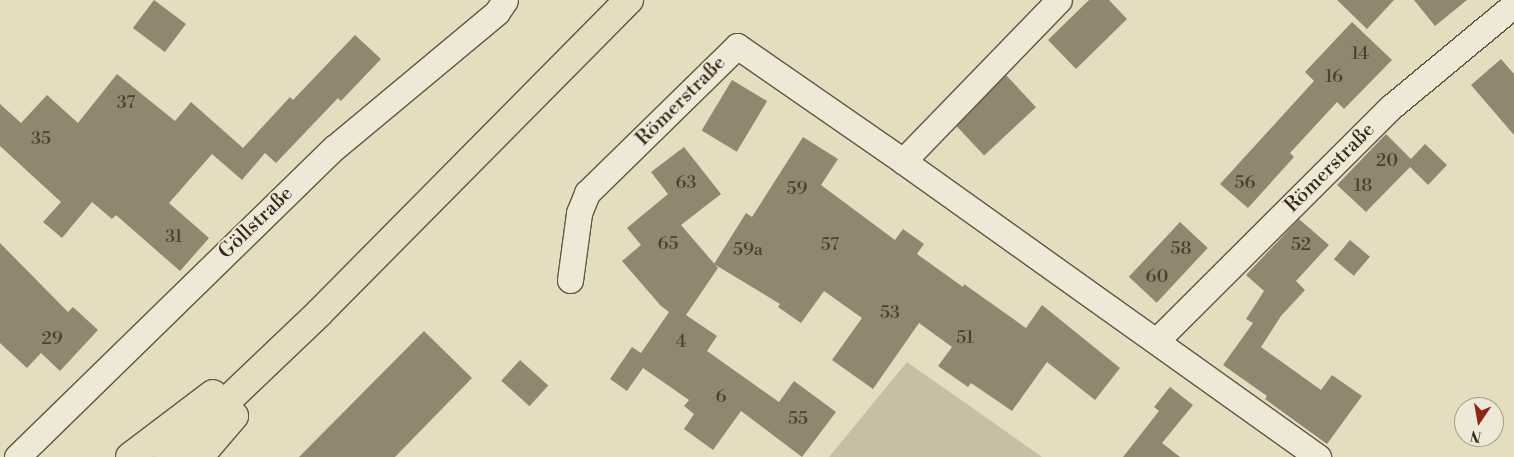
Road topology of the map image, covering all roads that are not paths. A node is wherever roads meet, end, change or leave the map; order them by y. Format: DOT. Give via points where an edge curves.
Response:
graph roads {
  1 [pos="506,0"];
  2 [pos="629,0"];
  3 [pos="1059,0"];
  4 [pos="1514,5"];
  5 [pos="903,161"];
  6 [pos="570,280"];
  7 [pos="319,313"];
  8 [pos="1156,341"];
  9 [pos="16,457"];
  10 [pos="130,457"];
  11 [pos="168,457"];
  12 [pos="199,457"];
  13 [pos="1318,457"];
  1 -- 9 [label="street, Göllstraße" via="497,12 334,148"];
  2 -- 7 [label="main road"];
  3 -- 5 [label="street"];
  4 -- 8 [label="street, Römerstraße" via="1391,107"];
  5 -- 6 [label="street, Römerstraße" via="737,46 587,193 579,213"];
  5 -- 8 [label="street, Römerstraße"];
  7 -- 10 [label="main road"];
  7 -- 11 [label="main road"];
  7 -- 12 [label="main road"];
  8 -- 13 [label="street, Römerstraße"];
}
